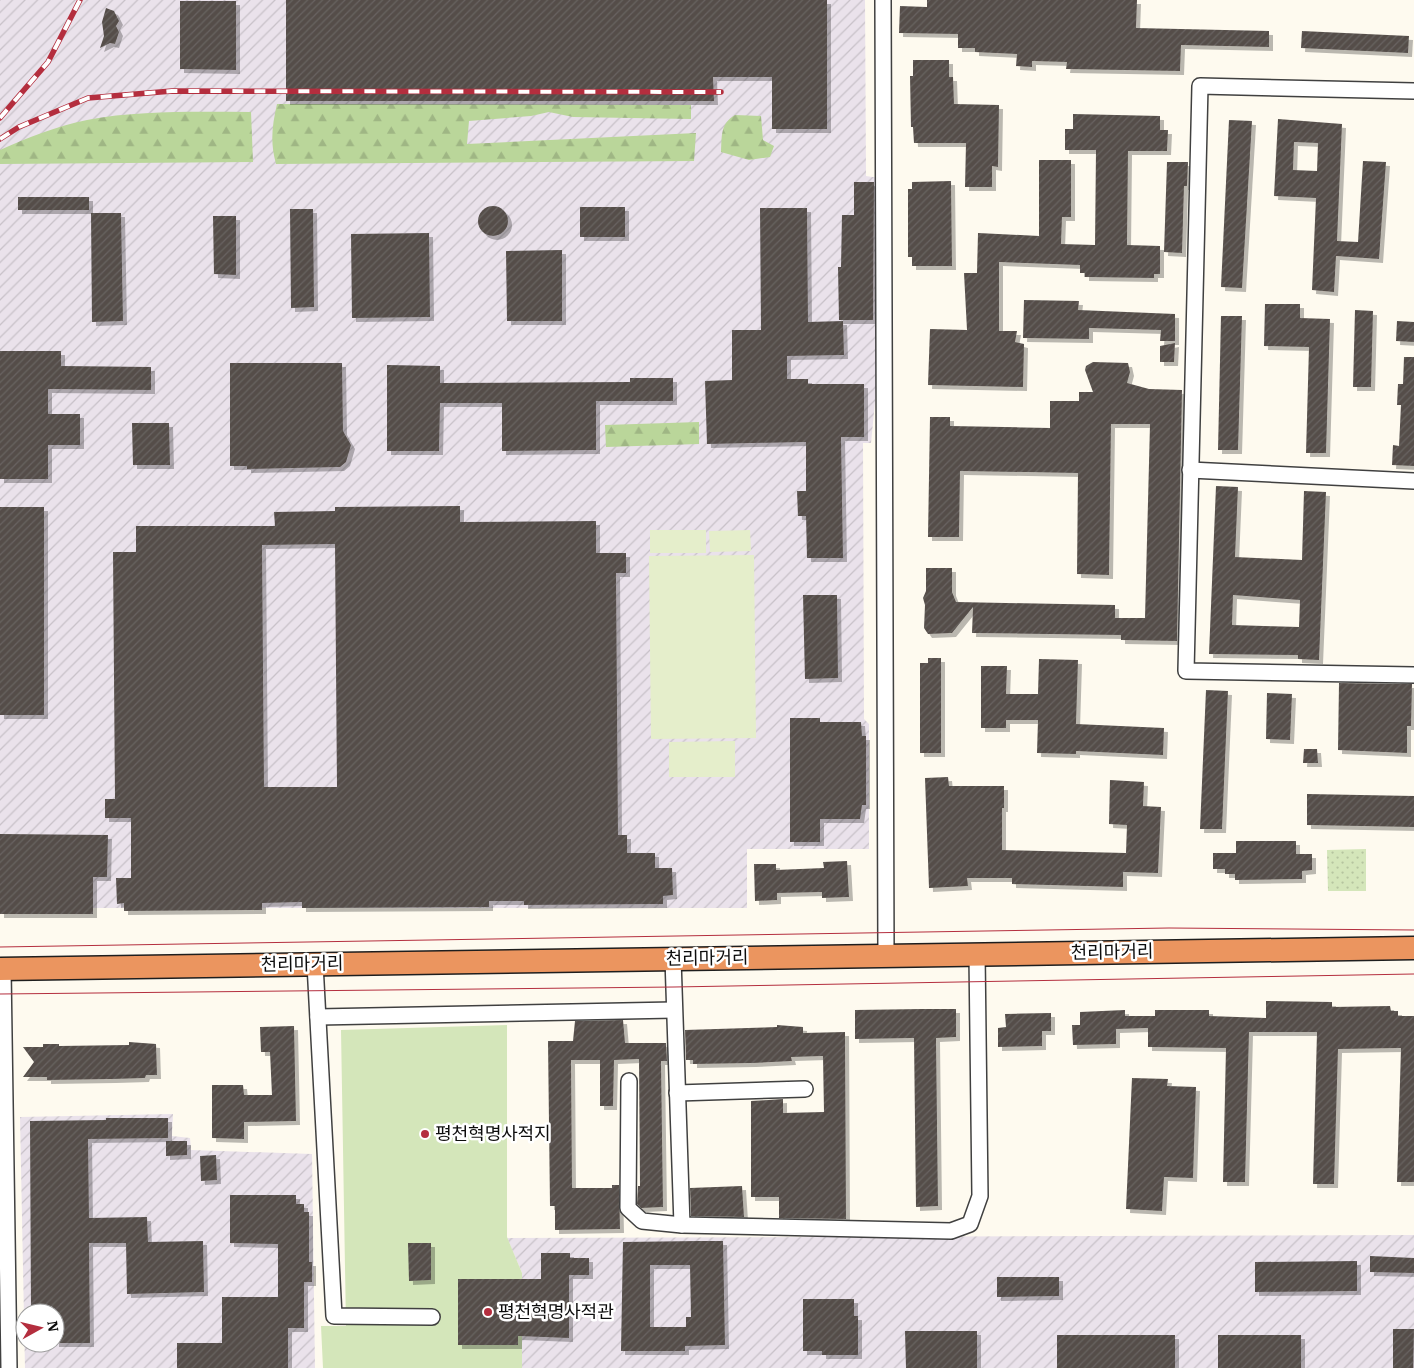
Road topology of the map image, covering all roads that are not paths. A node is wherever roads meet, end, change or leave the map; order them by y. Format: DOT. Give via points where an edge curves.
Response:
graph roads {
  1 [pos="883,0"];
  2 [pos="1414,91"];
  3 [pos="1190,470"];
  4 [pos="1414,481"];
  5 [pos="1414,674"];
  6 [pos="1414,948"];
  7 [pos="977,954"];
  8 [pos="886,956"];
  9 [pos="674,959"];
  10 [pos="315,964"];
  11 [pos="2,969"];
  12 [pos="674,1010"];
  13 [pos="318,1017"];
  14 [pos="629,1081"];
  15 [pos="805,1089"];
  16 [pos="677,1093"];
  17 [pos="3,1117"];
  18 [pos="682,1225"];
  19 [pos="432,1317"];
  20 [pos="8,1368"];
  1 -- 8 [label="street"];
  2 -- 3 [label="street" via="1200,86"];
  3 -- 4 [label="street"];
  3 -- 5 [label="street" via="1186,670"];
  6 -- 7 [label="highway, 천리마거리"];
  7 -- 8 [label="highway, 천리마거리"];
  7 -- 18 [label="street" via="980,1196 970,1224 951,1231"];
  8 -- 9 [label="highway, 천리마거리"];
  9 -- 10 [label="highway, 천리마거리"];
  9 -- 12 [label="street"];
  10 -- 11 [label="highway, 천리마거리"];
  10 -- 13 [label="street"];
  11 -- 17 [label="street"];
  12 -- 13 [label="street"];
  12 -- 16 [label="street"];
  13 -- 19 [label="street" via="334,1316"];
  14 -- 18 [label="street" via="628,1208 642,1221"];
  15 -- 16 [label="street"];
  16 -- 18 [label="street"];
  17 -- 20 [label="street"];
}
